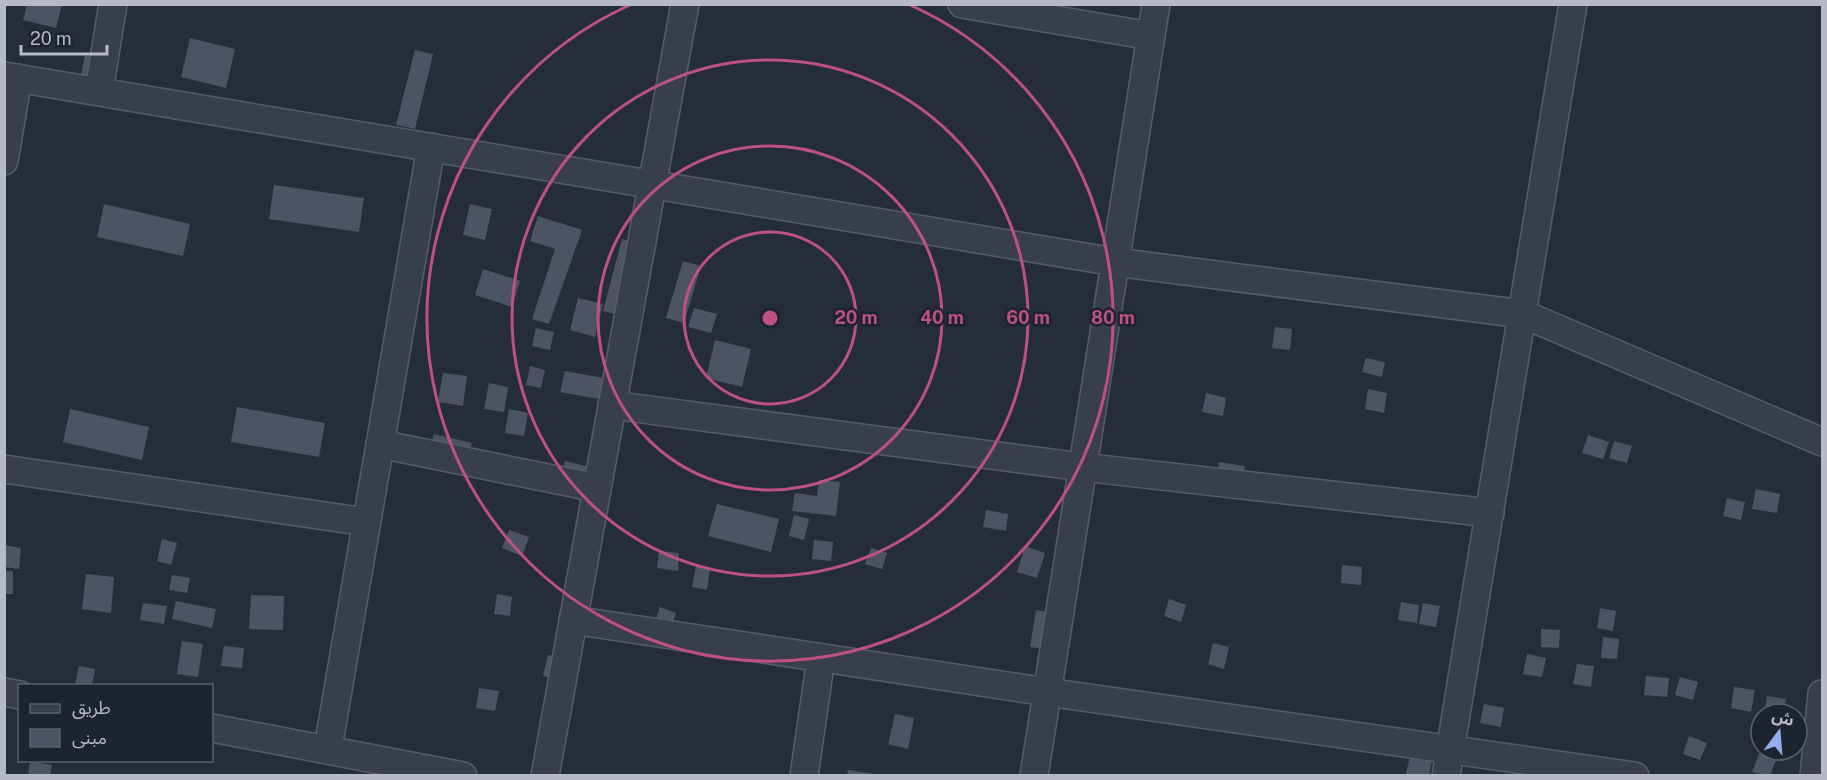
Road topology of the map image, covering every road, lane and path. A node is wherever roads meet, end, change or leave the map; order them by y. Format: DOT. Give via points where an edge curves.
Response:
graph roads {
  1 [pos="113,4"];
  2 [pos="685,4"];
  3 [pos="962,4"];
  4 [pos="1156,4"];
  5 [pos="1574,4"];
  6 [pos="1151,36"];
  7 [pos="11,77"];
  8 [pos="99,92"];
  9 [pos="431,147"];
  10 [pos="4,161"];
  11 [pos="652,184"];
  12 [pos="1115,262"];
  13 [pos="1523,314"];
  14 [pos="612,405"];
  15 [pos="1822,442"];
  16 [pos="380,444"];
  17 [pos="1082,467"];
  18 [pos="4,469"];
  19 [pos="597,488"];
  20 [pos="1490,513"];
  21 [pos="366,522"];
  22 [pos="573,620"];
  23 [pos="821,658"];
  24 [pos="1047,692"];
  25 [pos="1822,694"];
  26 [pos="213,728"];
  27 [pos="328,748"];
  28 [pos="1448,763"];
  29 [pos="463,776"];
  30 [pos="545,776"];
  31 [pos="804,776"];
  32 [pos="1034,776"];
  33 [pos="1635,776"];
  34 [pos="1814,776"];
  1 -- 8 [label="street"];
  2 -- 11 [label="street"];
  3 -- 6 [label="street"];
  4 -- 6 [label="street"];
  5 -- 13 [label="street"];
  6 -- 12 [label="street"];
  7 -- 8 [label="street"];
  7 -- 10 [label="street"];
  8 -- 9 [label="street"];
  9 -- 11 [label="street"];
  9 -- 16 [label="street"];
  11 -- 12 [label="street"];
  11 -- 14 [label="street"];
  12 -- 13 [label="street"];
  12 -- 17 [label="street"];
  13 -- 15 [label="street"];
  13 -- 20 [label="street"];
  14 -- 17 [label="street"];
  14 -- 19 [label="street"];
  16 -- 19 [label="street"];
  16 -- 21 [label="street"];
  17 -- 20 [label="street"];
  17 -- 24 [label="street"];
  18 -- 21 [label="street"];
  19 -- 22 [label="street"];
  20 -- 28 [label="street"];
  21 -- 27 [label="street"];
  22 -- 23 [label="street"];
  22 -- 30 [label="street"];
  23 -- 24 [label="street"];
  23 -- 31 [label="street"];
  24 -- 28 [label="street"];
  24 -- 32 [label="street"];
  25 -- 34 [label="street"];
  26 -- 27 [label="street"];
  27 -- 29 [label="street"];
  28 -- 33 [label="street"];
}
